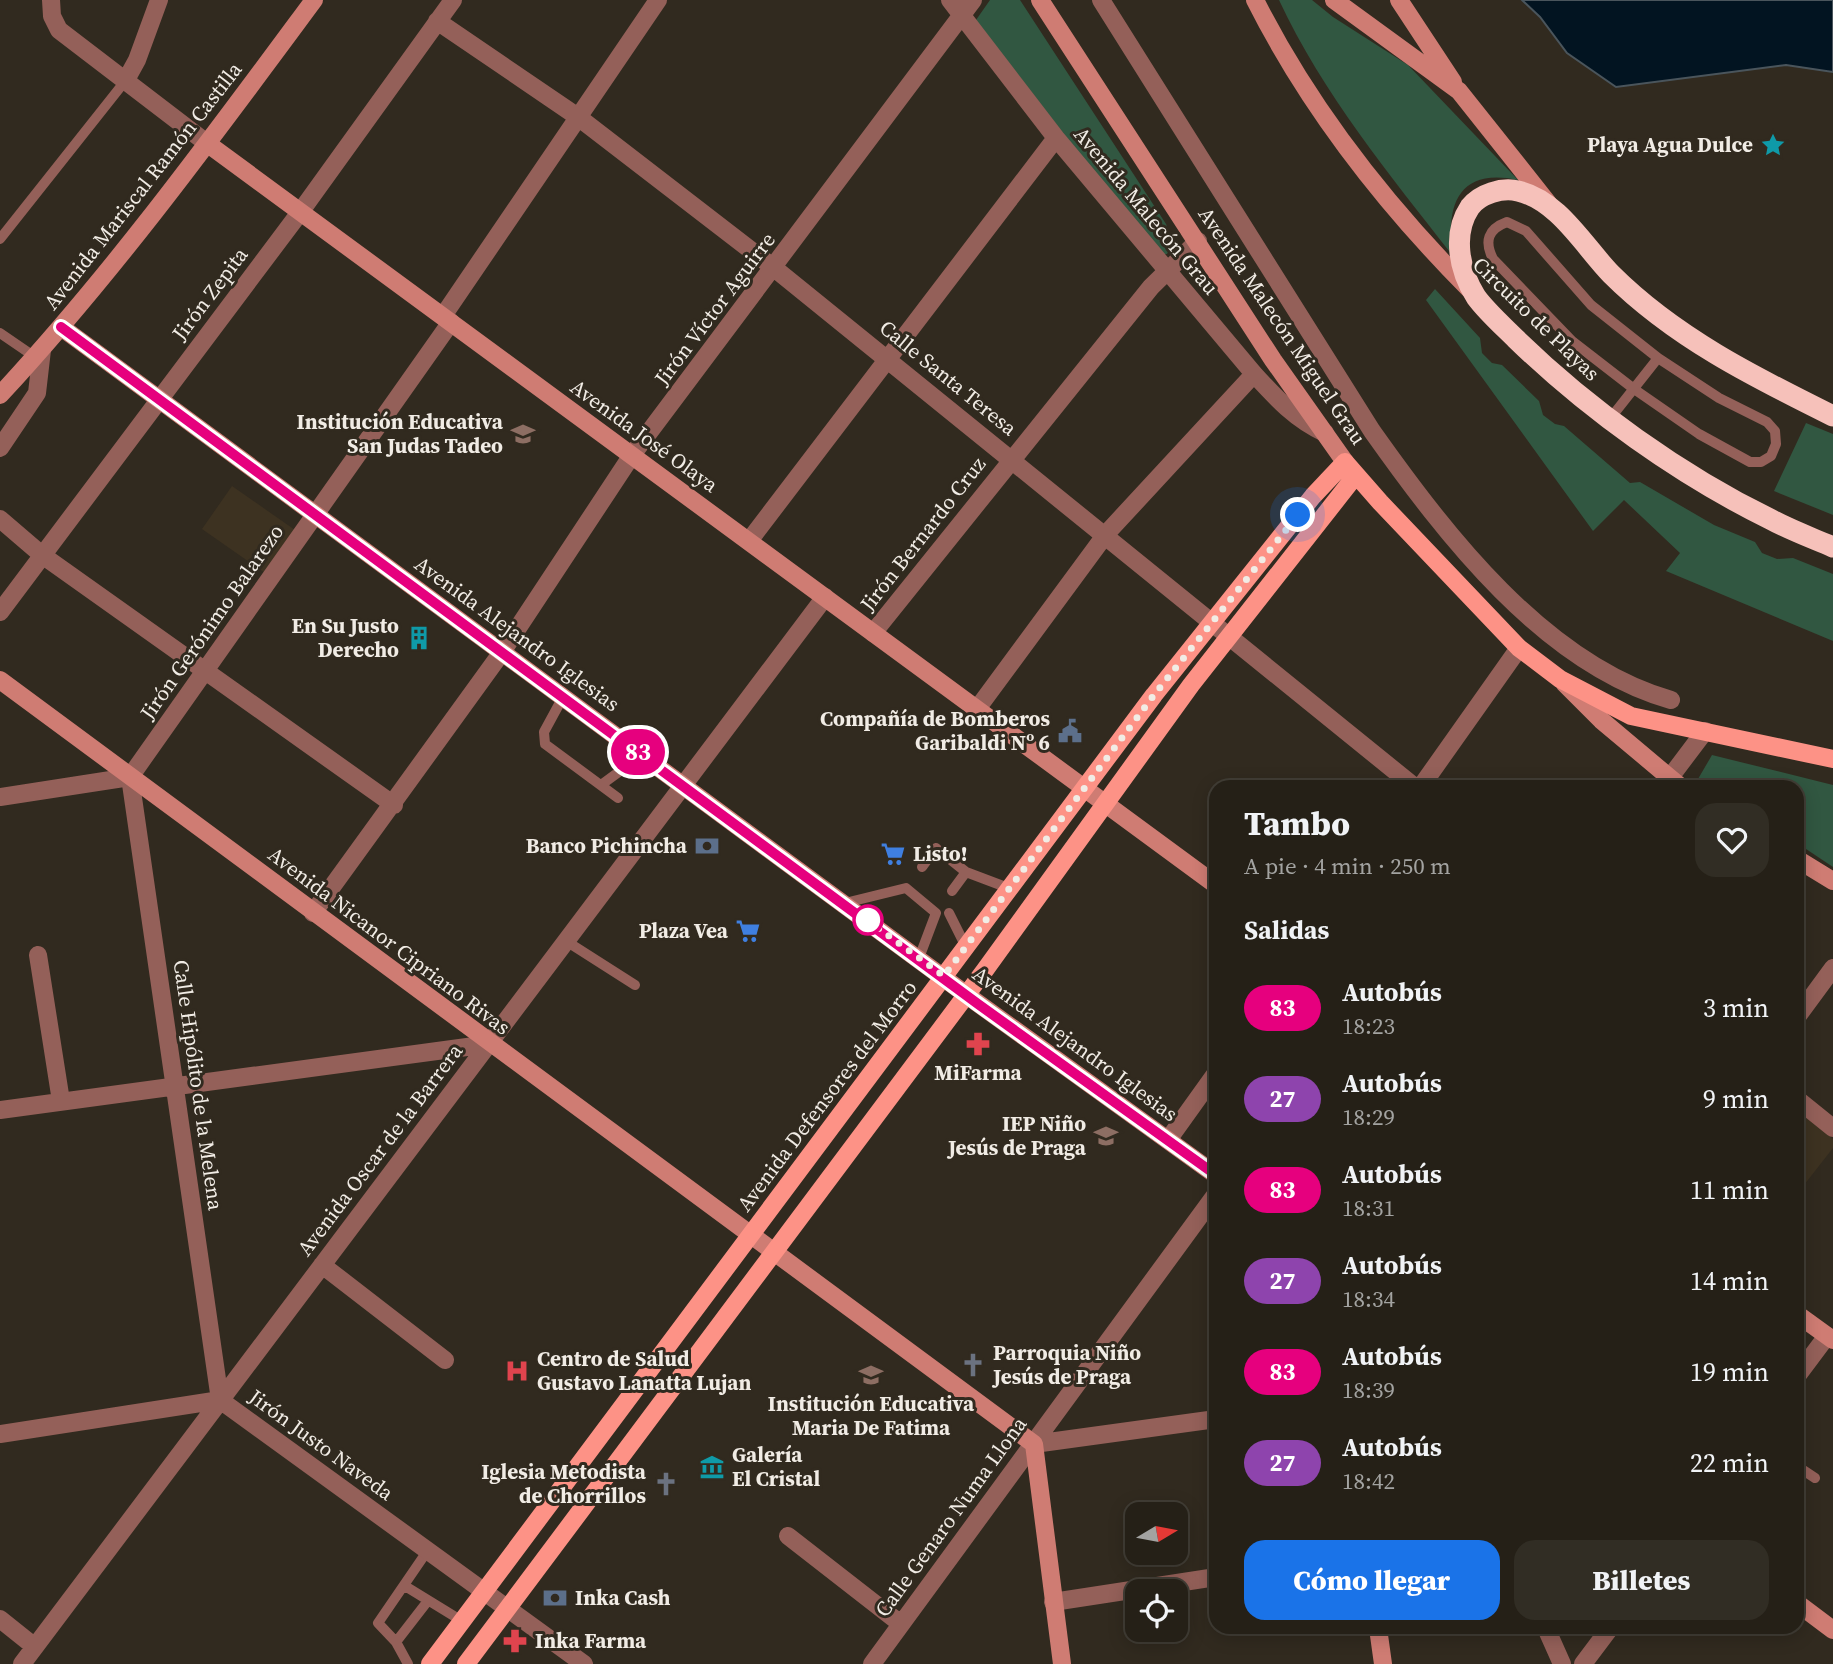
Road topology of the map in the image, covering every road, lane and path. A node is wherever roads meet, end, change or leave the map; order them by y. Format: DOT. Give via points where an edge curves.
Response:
graph roads {
  1 [pos="159,0"];
  2 [pos="314,0"];
  3 [pos="453,0"];
  4 [pos="658,0"];
  5 [pos="950,0"];
  6 [pos="973,0"];
  7 [pos="1040,0"];
  8 [pos="1101,0"];
  9 [pos="1255,0"];
  10 [pos="1334,0"];
  11 [pos="1399,0"];
  12 [pos="52,8"];
  13 [pos="962,17"];
  14 [pos="437,21"];
  15 [pos="126,80"];
  16 [pos="1458,90"];
  17 [pos="578,117"];
  18 [pos="1056,138"];
  19 [pos="208,144"];
  20 [pos="300,211"];
  21 [pos="1555,212"];
  22 [pos="0,239"];
  23 [pos="1198,241"];
  24 [pos="774,268"];
  25 [pos="1166,271"];
  26 [pos="1476,297"];
  27 [pos="447,319"];
  28 [pos="61,327"];
  29 [pos="0,333"];
  30 [pos="38,354"];
  31 [pos="1658,358"];
  32 [pos="889,359"];
  33 [pos="1254,374"];
  34 [pos="1633,389"];
  35 [pos="0,395"];
  36 [pos="160,400"];
  37 [pos="1833,416"];
  38 [pos="1609,419"];
  39 [pos="1325,433"];
  40 [pos="0,448"];
  41 [pos="632,455"];
  42 [pos="1011,459"];
  43 [pos="1350,468"];
  44 [pos="316,514"];
  45 [pos="0,519"];
  46 [pos="1106,534"];
  47 [pos="749,541"];
  48 [pos="1833,547"];
  49 [pos="42,555"];
  50 [pos="825,597"];
  51 [pos="0,612"];
  52 [pos="1213,620"];
  53 [pos="873,633"];
  54 [pos="1230,634"];
  55 [pos="1519,648"];
  56 [pos="502,652"];
  57 [pos="205,671"];
  58 [pos="1560,679"];
  59 [pos="0,680"];
  60 [pos="564,697"];
  61 [pos="1671,700"];
  62 [pos="977,709"];
  63 [pos="1705,731"];
  64 [pos="642,755"];
  65 [pos="1833,760"];
  66 [pos="130,777"];
  67 [pos="1408,780"];
  68 [pos="1424,780"];
  69 [pos="1666,780"];
  70 [pos="1674,780"];
  71 [pos="601,785"];
  72 [pos="684,785"];
  73 [pos="1084,788"];
  74 [pos="0,797"];
  75 [pos="618,798"];
  76 [pos="1105,803"];
  77 [pos="394,804"];
  78 [pos="939,851"];
  79 [pos="951,860"];
  80 [pos="1804,863"];
  81 [pos="922,867"];
  82 [pos="966,872"];
  83 [pos="1209,877"];
  84 [pos="1833,881"];
  85 [pos="1012,888"];
  86 [pos="952,891"];
  87 [pos="845,903"];
  88 [pos="941,912"];
  89 [pos="313,913"];
  90 [pos="566,941"];
  91 [pos="966,947"];
  92 [pos="38,956"];
  93 [pos="919,958"];
  94 [pos="1833,968"];
  95 [pos="944,976"];
  96 [pos="635,985"];
  97 [pos="966,995"];
  98 [pos="1804,1007"];
  99 [pos="489,1044"];
  100 [pos="1209,1083"];
  101 [pos="176,1085"];
  102 [pos="61,1101"];
  103 [pos="1804,1104"];
  104 [pos="0,1110"];
  105 [pos="1833,1128"];
  106 [pos="1168,1140"];
  107 [pos="1209,1170"];
  108 [pos="1209,1205"];
  109 [pos="753,1235"];
  110 [pos="775,1252"];
  111 [pos="322,1265"];
  112 [pos="1804,1319"];
  113 [pos="1830,1338"];
  114 [pos="445,1360"];
  115 [pos="1804,1368"];
  116 [pos="220,1400"];
  117 [pos="1209,1420"];
  118 [pos="0,1434"];
  119 [pos="1034,1444"];
  120 [pos="1804,1471"];
  121 [pos="1815,1478"];
  122 [pos="788,1536"];
  123 [pos="428,1550"];
  124 [pos="1209,1578"];
  125 [pos="405,1586"];
  126 [pos="485,1591"];
  127 [pos="427,1602"];
  128 [pos="1053,1602"];
  129 [pos="508,1608"];
  130 [pos="1804,1608"];
  131 [pos="0,1619"];
  132 [pos="462,1621"];
  133 [pos="901,1623"];
  134 [pos="1833,1630"];
  135 [pos="1379,1634"];
  136 [pos="1549,1634"];
  137 [pos="1606,1634"];
  138 [pos="397,1642"];
  139 [pos="35,1647"];
  140 [pos="22,1664"];
  141 [pos="408,1664"];
  142 [pos="430,1664"];
  143 [pos="466,1664"];
  144 [pos="584,1664"];
  145 [pos="872,1664"];
  146 [pos="1062,1664"];
  147 [pos="1383,1664"];
  148 [pos="1562,1664"];
  149 [pos="1583,1664"];
  1 -- 15 [label="street"];
  2 -- 19 [label="street, Avenida Mariscal Ramón Castilla"];
  3 -- 14 [label="street, Jirón Zepita"];
  4 -- 17 [label="street, Jirón Gerónimo Balarezo"];
  5 -- 13 [label="street, Avenida Malecón Grau"];
  6 -- 13 [label="street, Jirón Víctor Aguirre"];
  7 -- 23 [label="street, Avenida Malecón Miguel Grau"];
  8 -- 61 [label="street" via="1357,409 1406,479 1529,616 1614,679"];
  9 -- 26 [label="street, Circuito de Playas" via="1321,113 1367,176"];
  10 -- 16 [label="street"];
  11 -- 16 [label="street"];
  12 -- 15 [label="street, Avenida José Olaya" via="59,30"];
  13 -- 18 [label="street, Avenida Malecón Grau"];
  13 -- 24 [label="street, Jirón Víctor Aguirre"];
  14 -- 17 [label="street, Calle Santa Teresa"];
  14 -- 20 [label="street, Jirón Zepita"];
  15 -- 19 [label="street, Avenida José Olaya"];
  15 -- 22 [label="lane"];
  16 -- 21 [label="street"];
  17 -- 24 [label="street, Calle Santa Teresa"];
  17 -- 27 [label="street, Jirón Gerónimo Balarezo"];
  18 -- 25 [label="street, Avenida Malecón Grau"];
  18 -- 32 [label="street"];
  19 -- 20 [label="street, Avenida José Olaya"];
  19 -- 28 [label="street, Avenida Mariscal Ramón Castilla"];
  20 -- 27 [label="street, Avenida José Olaya"];
  20 -- 36 [label="street, Jirón Zepita"];
  21 -- 26 [label="highway" via="1538,198 1515,190 1492,192 1474,203 1462,219 1458,243"];
  21 -- 37 [label="highway" via="1613,275 1679,331 1752,376"];
  23 -- 25 [label="street, Jirón Bernardo Cruz"];
  23 -- 39 [label="street, Avenida Malecón Miguel Grau"];
  24 -- 32 [label="street, Calle Santa Teresa"];
  24 -- 41 [label="street, Jirón Víctor Aguirre"];
  25 -- 33 [label="street, Avenida Malecón Grau"];
  25 -- 42 [label="street, Jirón Bernardo Cruz"];
  26 -- 38 [label="highway, Circuito de Playas" via="1544,366"];
  27 -- 41 [label="street, Avenida José Olaya"];
  27 -- 44 [label="street, Jirón Gerónimo Balarezo"];
  28 -- 30 [label="street, Avenida Mariscal Ramón Castilla"];
  28 -- 36 [label="street, Avenida Alejandro Iglesias"];
  29 -- 30 [label="lane"];
  30 -- 35 [label="street, Avenida Mariscal Ramón Castilla"];
  30 -- 40 [label="street" via="37,393"];
  31 -- 34 [label="lane"];
  31 -- 34 [label="lane" via="1719,398 1767,422 1776,444 1771,456 1750,462 1699,435"];
  31 -- 34 [label="lane" via="1591,305 1518,225 1507,222 1489,234 1487,247 1493,259 1572,341"];
  32 -- 42 [label="street, Calle Santa Teresa"];
  32 -- 47 [label="street"];
  33 -- 39 [label="street, Avenida Malecón Grau" via="1286,409"];
  33 -- 46 [label="street"];
  34 -- 38 [label="lane"];
  36 -- 44 [label="street, Avenida Alejandro Iglesias"];
  36 -- 49 [label="street, Jirón Zepita"];
  38 -- 48 [label="highway, Circuito de Playas" via="1769,519"];
  39 -- 43 [label="street, Avenida Malecón Miguel Grau"];
  41 -- 47 [label="street, Avenida José Olaya"];
  41 -- 56 [label="street, Jirón Víctor Aguirre"];
  42 -- 46 [label="street, Calle Santa Teresa"];
  42 -- 53 [label="street, Jirón Bernardo Cruz"];
  43 -- 52 [label="main road, Avenida Defensores del Morro" via="1313,496"];
  43 -- 54 [label="main road"];
  43 -- 55 [label="main road, Avenida Malecón Miguel Grau"];
  44 -- 56 [label="street, Avenida Alejandro Iglesias"];
  44 -- 57 [label="street, Jirón Gerónimo Balarezo"];
  45 -- 49 [label="street"];
  46 -- 52 [label="street, Calle Santa Teresa"];
  46 -- 62 [label="street"];
  47 -- 50 [label="street, Avenida José Olaya"];
  49 -- 51 [label="street, Jirón Zepita"];
  49 -- 57 [label="street"];
  50 -- 53 [label="street, Avenida José Olaya"];
  50 -- 72 [label="street, Avenida Oscar de la Barrera"];
  52 -- 54 [label="street, Calle Santa Teresa"];
  52 -- 73 [label="main road, Avenida Defensores del Morro"];
  53 -- 62 [label="street, Avenida José Olaya"];
  54 -- 67 [label="street, Calle Santa Teresa"];
  54 -- 76 [label="main road"];
  55 -- 58 [label="main road, Avenida Malecón Miguel Grau"];
  55 -- 68 [label="street"];
  56 -- 60 [label="street, Avenida Alejandro Iglesias"];
  56 -- 77 [label="street, Jirón Víctor Aguirre"];
  57 -- 66 [label="street, Jirón Gerónimo Balarezo"];
  57 -- 77 [label="street"];
  58 -- 63 [label="main road, Avenida Malecón Miguel Grau" via="1631,716"];
  58 -- 69 [label="street"];
  59 -- 66 [label="street, Avenida Nicanor Cipriano Rivas"];
  60 -- 64 [label="street, Avenida Alejandro Iglesias"];
  60 -- 71 [label="lane" via="544,732 545,744"];
  62 -- 73 [label="street, Avenida José Olaya"];
  63 -- 65 [label="main road, Avenida Malecón Miguel Grau"];
  63 -- 70 [label="street"];
  64 -- 71 [label="lane"];
  64 -- 72 [label="street, Avenida Alejandro Iglesias"];
  66 -- 74 [label="street"];
  66 -- 89 [label="street, Avenida Nicanor Cipriano Rivas"];
  66 -- 101 [label="street, Calle Hipólito de la Melena"];
  71 -- 75 [label="lane"];
  72 -- 87 [label="street, Avenida Alejandro Iglesias"];
  72 -- 90 [label="street, Avenida Oscar de la Barrera"];
  73 -- 76 [label="street, Avenida José Olaya"];
  73 -- 85 [label="main road, Avenida Defensores del Morro"];
  76 -- 83 [label="street, Avenida José Olaya"];
  76 -- 97 [label="main road"];
  77 -- 89 [label="street, Jirón Víctor Aguirre"];
  78 -- 81 [label="lane" via="936,848"];
  79 -- 82 [label="lane"];
  80 -- 84 [label="street"];
  82 -- 85 [label="lane"];
  82 -- 86 [label="lane"];
  85 -- 91 [label="main road, Avenida Defensores del Morro"];
  87 -- 88 [label="lane" via="907,886"];
  87 -- 93 [label="street, Avenida Alejandro Iglesias"];
  88 -- 91 [label="lane"];
  88 -- 93 [label="lane"];
  89 -- 99 [label="street, Avenida Nicanor Cipriano Rivas"];
  90 -- 96 [label="lane"];
  90 -- 99 [label="street, Avenida Oscar de la Barrera"];
  91 -- 95 [label="main road, Avenida Defensores del Morro"];
  92 -- 102 [label="street"];
  93 -- 95 [label="street, Avenida Alejandro Iglesias"];
  94 -- 98 [label="street"];
  95 -- 97 [label="street, Avenida Alejandro Iglesias"];
  95 -- 109 [label="main road, Avenida Defensores del Morro"];
  97 -- 106 [label="street, Avenida Alejandro Iglesias"];
  97 -- 110 [label="main road"];
  99 -- 101 [label="street"];
  99 -- 109 [label="street, Avenida Nicanor Cipriano Rivas"];
  99 -- 111 [label="street, Avenida Oscar de la Barrera"];
  100 -- 106 [label="street"];
  101 -- 102 [label="street"];
  101 -- 116 [label="street, Calle Hipólito de la Melena"];
  102 -- 104 [label="street"];
  103 -- 105 [label="street"];
  106 -- 107 [label="street, Avenida Alejandro Iglesias"];
  108 -- 119 [label="street, Calle Genaro Numa Llona"];
  109 -- 110 [label="street, Avenida Nicanor Cipriano Rivas"];
  109 -- 126 [label="main road, Avenida Defensores del Morro"];
  110 -- 119 [label="street, Avenida Nicanor Cipriano Rivas"];
  110 -- 129 [label="main road"];
  111 -- 114 [label="street"];
  111 -- 116 [label="street, Avenida Oscar de la Barrera"];
  112 -- 113 [label="street"];
  113 -- 115 [label="street"];
  116 -- 118 [label="street, Jirón Justo Naveda"];
  116 -- 123 [label="street, Jirón Justo Naveda"];
  116 -- 139 [label="street, Avenida Oscar de la Barrera"];
  117 -- 119 [label="street"];
  119 -- 128 [label="street"];
  119 -- 133 [label="street, Calle Genaro Numa Llona"];
  120 -- 121 [label="lane"];
  122 -- 133 [label="street"];
  123 -- 125 [label="lane"];
  123 -- 126 [label="street, Jirón Justo Naveda"];
  124 -- 128 [label="street"];
  125 -- 127 [label="lane"];
  125 -- 138 [label="lane" via="379,1623"];
  126 -- 129 [label="street, Jirón Justo Naveda"];
  126 -- 132 [label="main road, Avenida Defensores del Morro"];
  127 -- 132 [label="lane"];
  127 -- 138 [label="lane"];
  128 -- 146 [label="street"];
  129 -- 143 [label="main road"];
  129 -- 144 [label="street, Jirón Justo Naveda"];
  130 -- 134 [label="street"];
  131 -- 139 [label="street"];
  132 -- 142 [label="main road, Avenida Defensores del Morro"];
  133 -- 145 [label="street, Calle Genaro Numa Llona"];
  135 -- 147 [label="street"];
  136 -- 148 [label="street"];
  137 -- 149 [label="street"];
  138 -- 141 [label="lane"];
  139 -- 140 [label="street, Avenida Oscar de la Barrera"];
}
